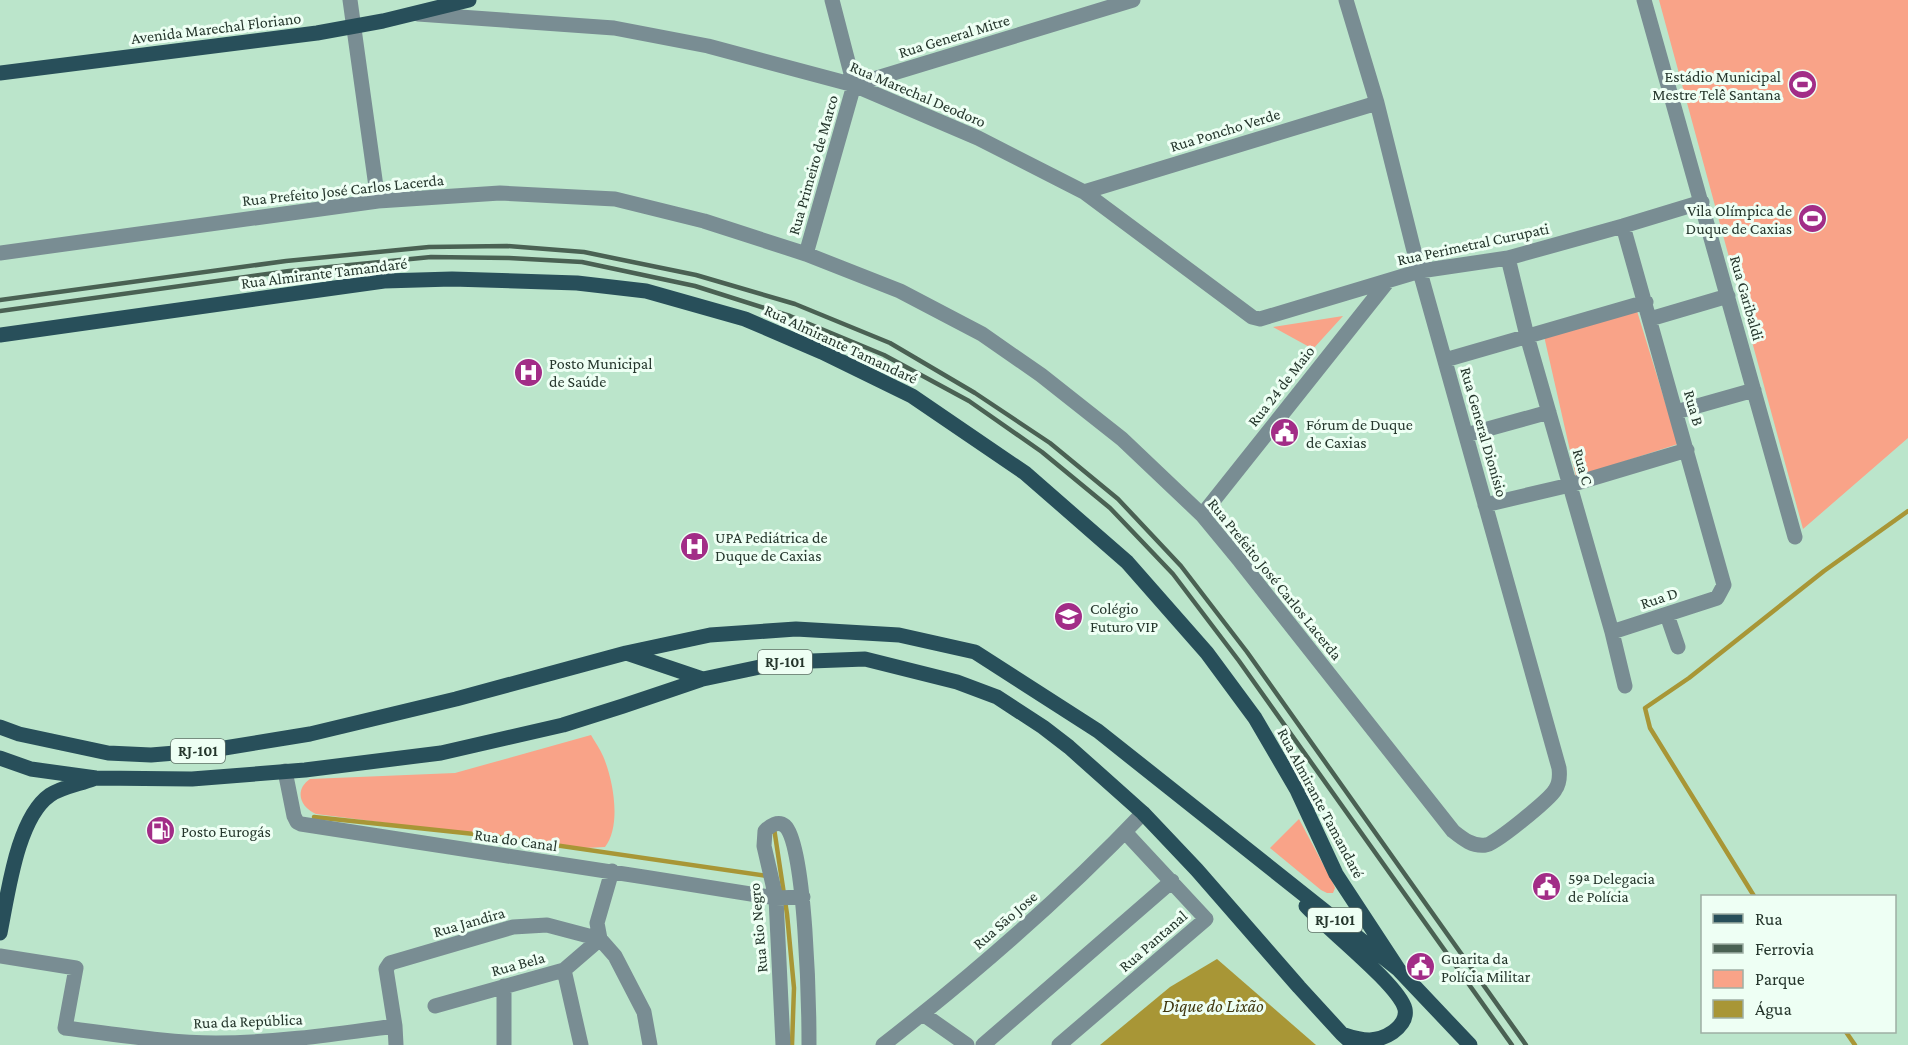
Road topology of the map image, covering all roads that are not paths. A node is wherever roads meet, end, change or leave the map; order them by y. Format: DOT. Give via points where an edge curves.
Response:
graph roads {
  1 [pos="350,0"];
  2 [pos="469,0"];
  3 [pos="832,0"];
  4 [pos="1133,0"];
  5 [pos="1346,0"];
  6 [pos="1644,0"];
  7 [pos="415,14"];
  8 [pos="354,27"];
  9 [pos="0,73"];
  10 [pos="854,85"];
  11 [pos="1377,103"];
  12 [pos="1084,192"];
  13 [pos="378,201"];
  14 [pos="1702,202"];
  15 [pos="1623,226"];
  16 [pos="0,253"];
  17 [pos="806,254"];
  18 [pos="1508,258"];
  19 [pos="1420,271"];
  20 [pos="1388,281"];
  21 [pos="1728,296"];
  22 [pos="1646,302"];
  23 [pos="1252,317"];
  24 [pos="1650,319"];
  25 [pos="0,335"];
  26 [pos="1527,336"];
  27 [pos="1445,360"];
  28 [pos="1754,390"];
  29 [pos="1549,412"];
  30 [pos="1676,412"];
  31 [pos="1466,435"];
  32 [pos="1687,450"];
  33 [pos="1570,485"];
  34 [pos="1485,505"];
  35 [pos="1202,515"];
  36 [pos="1795,537"];
  37 [pos="1717,598"];
  38 [pos="1666,615"];
  39 [pos="1612,632"];
  40 [pos="1678,646"];
  41 [pos="626,653"];
  42 [pos="704,679"];
  43 [pos="1624,686"];
  44 [pos="0,727"];
  45 [pos="0,758"];
  46 [pos="285,771"];
  47 [pos="96,778"];
  48 [pos="1143,813"];
  49 [pos="1125,831"];
  50 [pos="1489,845"];
  51 [pos="1272,868"];
  52 [pos="612,871"];
  53 [pos="1172,881"];
  54 [pos="783,891"];
  55 [pos="0,933"];
  56 [pos="600,939"];
  57 [pos="0,956"];
  58 [pos="564,970"];
  59 [pos="1399,970"];
  60 [pos="504,986"];
  61 [pos="435,1006"];
  62 [pos="923,1014"];
  63 [pos="395,1026"];
  64 [pos="1342,1034"];
  65 [pos="216,1044"];
  66 [pos="396,1045"];
  67 [pos="504,1045"];
  68 [pos="581,1045"];
  69 [pos="650,1045"];
  70 [pos="783,1045"];
  71 [pos="809,1045"];
  72 [pos="883,1045"];
  73 [pos="967,1045"];
  74 [pos="983,1045"];
  75 [pos="1059,1045"];
  76 [pos="1354,1045"];
  77 [pos="1470,1045"];
  1 -- 8 [label="street"];
  2 -- 7 [label="main road, Avenida Marechal Floriano"];
  3 -- 10 [label="street"];
  4 -- 10 [label="street, Rua General Mitre"];
  5 -- 11 [label="street, Rua General Dionísio"];
  6 -- 14 [label="street, Rua Garibaldi"];
  7 -- 8 [label="main road, Avenida Marechal Floriano"];
  7 -- 10 [label="street, Rua Marechal Deodoro" via="614,28 708,46"];
  8 -- 9 [label="main road, Avenida Marechal Floriano"];
  8 -- 13 [label="street"];
  10 -- 12 [label="street, Rua Marechal Deodoro" via="978,138"];
  10 -- 17 [label="street, Rua Primeiro de Marco"];
  11 -- 12 [label="street, Rua Poncho Verde"];
  11 -- 19 [label="street, Rua General Dionísio"];
  12 -- 23 [label="street, Rua Marechal Deodoro"];
  13 -- 16 [label="street, Rua Prefeito José Carlos Lacerda"];
  13 -- 17 [label="street, Rua Prefeito José Carlos Lacerda" via="500,193 615,199 704,221"];
  14 -- 15 [label="street, Rua Perimetral Curupati"];
  14 -- 21 [label="street, Rua Garibaldi"];
  15 -- 18 [label="street, Rua Perimetral Curupati"];
  15 -- 22 [label="street, Rua B"];
  17 -- 35 [label="street, Rua Prefeito José Carlos Lacerda" via="900,291 982,334 1122,439"];
  18 -- 19 [label="street, Rua Perimetral Curupati"];
  18 -- 26 [label="street, Rua C"];
  19 -- 20 [label="street, Rua Perimetral Curupati"];
  19 -- 27 [label="street, Rua General Dionísio"];
  20 -- 23 [label="street, Rua Perimetral Curupati" via="1266,318"];
  20 -- 35 [label="street, Rua 24 de Maio"];
  21 -- 24 [label="street"];
  21 -- 28 [label="street, Rua Garibaldi"];
  22 -- 24 [label="street, Rua B"];
  22 -- 26 [label="street"];
  24 -- 30 [label="street, Rua B"];
  25 -- 59 [label="main road, Rua Almirante Tamandaré" via="384,281 475,280 577,283 646,291 745,319 822,352 912,396 1025,473 1127,562 1207,653 1254,718 1297,790 1336,874"];
  26 -- 27 [label="street"];
  26 -- 29 [label="street, Rua C"];
  27 -- 31 [label="street, Rua General Dionísio"];
  28 -- 30 [label="street"];
  28 -- 36 [label="street, Rua Garibaldi"];
  29 -- 31 [label="street"];
  29 -- 33 [label="street, Rua C"];
  30 -- 32 [label="street, Rua B"];
  31 -- 34 [label="street, Rua General Dionísio"];
  32 -- 33 [label="street"];
  32 -- 37 [label="street, Rua B" via="1724,585"];
  33 -- 34 [label="street"];
  33 -- 39 [label="street, Rua C"];
  34 -- 50 [label="street, Rua General Dionísio" via="1560,780 1542,804"];
  35 -- 50 [label="street, Rua Prefeito José Carlos Lacerda" via="1453,831 1476,845"];
  37 -- 38 [label="street, Rua D"];
  38 -- 39 [label="street, Rua D"];
  38 -- 40 [label="street"];
  39 -- 43 [label="street, Rua C"];
  41 -- 42 [label="main road"];
  41 -- 44 [label="main road, RJ-101" via="310,734 212,750 151,755 108,753"];
  41 -- 51 [label="main road, RJ-101" via="710,635 796,628 899,635 975,652 1098,731"];
  42 -- 46 [label="main road, RJ-101" via="563,725 441,753"];
  42 -- 48 [label="main road, RJ-101" via="784,662 865,659 957,682 997,697 1043,727"];
  45 -- 47 [label="main road, RJ-101" via="31,769"];
  46 -- 47 [label="main road, RJ-101" via="192,779"];
  46 -- 52 [label="street, Rua do Canal" via="294,816 301,824"];
  47 -- 55 [label="main road" via="51,794 27,821"];
  48 -- 49 [label="street, Rua Sāo Jose"];
  48 -- 64 [label="main road, RJ-101"];
  49 -- 53 [label="street, Rua Pantanal"];
  49 -- 62 [label="street, Rua Sāo Jose" via="1021,932"];
  51 -- 59 [label="main road, RJ-101"];
  51 -- 64 [label="main road" via="1317,918 1380,975 1404,1005 1404,1021 1381,1039 1362,1040"];
  52 -- 54 [label="street, Rua do Canal"];
  52 -- 56 [label="street" via="597,923"];
  53 -- 74 [label="street"];
  53 -- 75 [label="street, Rua Pantanal" via="1206,919"];
  54 -- 54 [label="street, Rua Rio Negro" via="764,846 765,831 778,824 790,834 795,852"];
  54 -- 70 [label="street, Rua Rio Negro"];
  54 -- 71 [label="street" via="809,1006"];
  56 -- 58 [label="street, Rua Bela"];
  56 -- 63 [label="street, Rua Jandira" via="547,926 513,927 390,963 386,969"];
  56 -- 69 [label="street" via="615,956 644,1012"];
  57 -- 65 [label="street, Rua da República" via="76,968 65,1028"];
  58 -- 60 [label="street, Rua Bela"];
  58 -- 68 [label="street"];
  59 -- 77 [label="main road, RJ-101"];
  60 -- 61 [label="street, Rua Bela"];
  60 -- 67 [label="street"];
  62 -- 72 [label="street, Rua Sāo Jose"];
  62 -- 73 [label="street"];
  63 -- 65 [label="street, Rua da República" via="296,1040"];
  63 -- 66 [label="street"];
  64 -- 76 [label="main road, RJ-101"];
}
